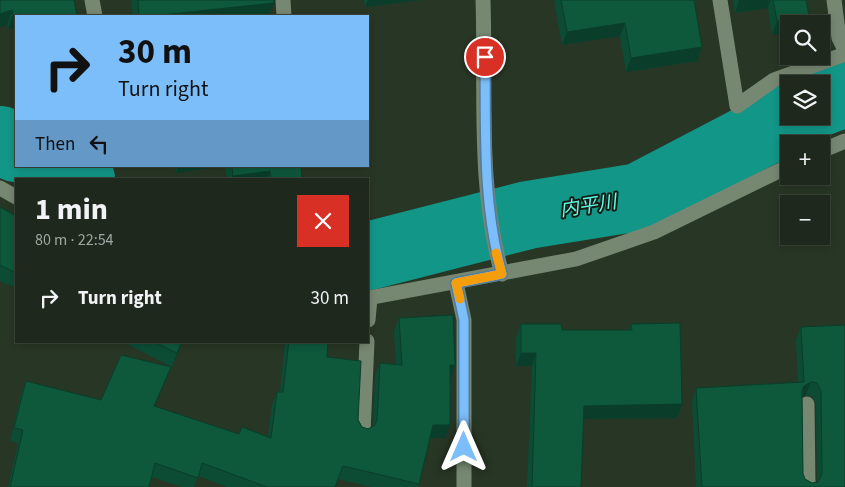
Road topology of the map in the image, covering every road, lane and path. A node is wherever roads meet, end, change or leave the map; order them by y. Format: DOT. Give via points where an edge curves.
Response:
graph roads {
  1 [pos="92,0"];
  2 [pos="283,0"];
  3 [pos="484,0"];
  4 [pos="720,0"];
  5 [pos="834,0"];
  6 [pos="95,15"];
  7 [pos="284,15"];
  8 [pos="845,50"];
  9 [pos="845,54"];
  10 [pos="845,141"];
  11 [pos="830,147"];
  12 [pos="780,170"];
  13 [pos="0,188"];
  14 [pos="15,196"];
  15 [pos="502,274"];
  16 [pos="456,283"];
  17 [pos="369,298"];
  18 [pos="366,343"];
  19 [pos="807,404"];
  20 [pos="364,434"];
  21 [pos="464,487"];
  22 [pos="808,487"];
  1 -- 6 [label="street"];
  2 -- 7 [label="street"];
  3 -- 15 [label="street" via="487,194"];
  4 -- 9 [label="street" via="737,106 774,80"];
  5 -- 8 [label="street" via="839,38"];
  10 -- 11 [label="street"];
  12 -- 15 [label="street" via="654,232 576,259"];
  13 -- 14 [label="street"];
  15 -- 16 [label="street"];
  16 -- 17 [label="street"];
  16 -- 21 [label="street" via="464,320"];
  18 -- 20 [label="street"];
  19 -- 22 [label="street"];
}
